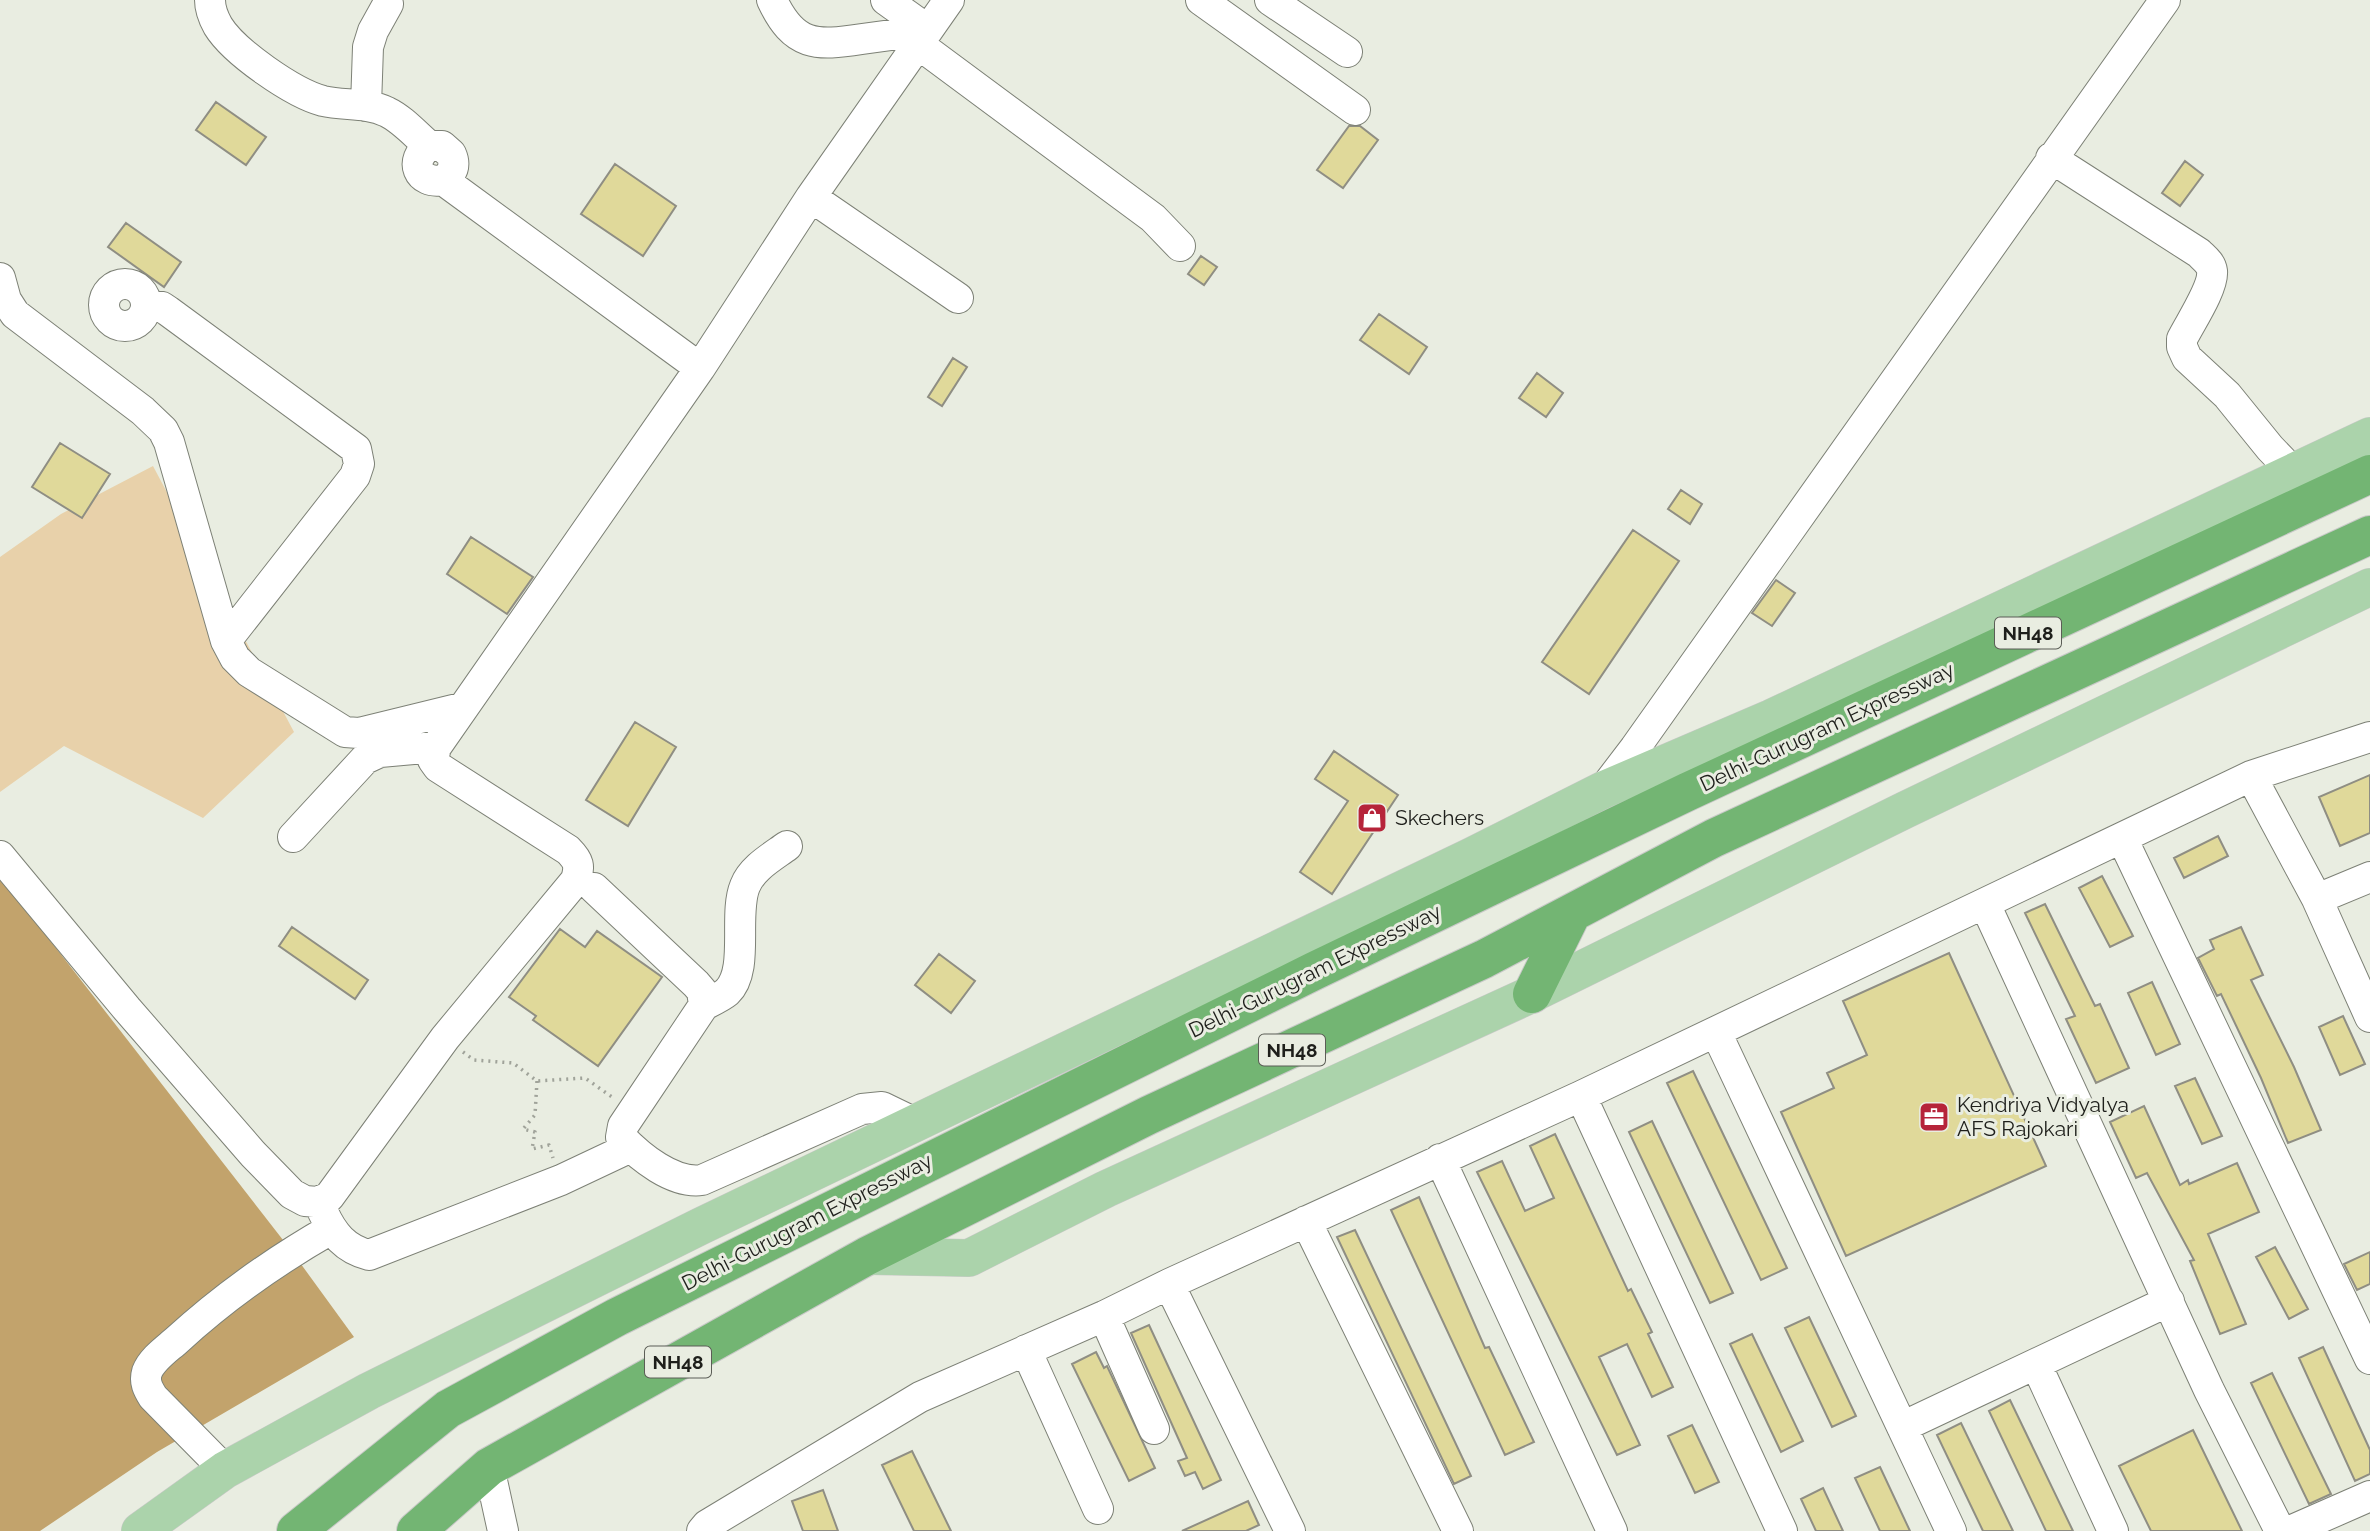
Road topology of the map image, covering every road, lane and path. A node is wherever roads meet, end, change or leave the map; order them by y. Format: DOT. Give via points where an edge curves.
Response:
graph roads {
  1 [pos="210,0"];
  2 [pos="772,0"];
  3 [pos="886,0"];
  4 [pos="949,0"];
  5 [pos="1201,0"];
  6 [pos="1270,0"];
  7 [pos="2165,0"];
  8 [pos="388,4"];
  9 [pos="923,37"];
  10 [pos="1347,52"];
  11 [pos="366,106"];
  12 [pos="1355,110"];
  13 [pos="2051,158"];
  14 [pos="811,197"];
  15 [pos="1180,246"];
  16 [pos="0,278"];
  17 [pos="958,298"];
  18 [pos="146,305"];
  19 [pos="700,368"];
  20 [pos="2370,436"];
  21 [pos="2294,473"];
  22 [pos="2370,474"];
  23 [pos="2370,536"];
  24 [pos="2370,587"];
  25 [pos="226,641"];
  26 [pos="461,708"];
  27 [pos="2370,737"];
  28 [pos="436,747"];
  29 [pos="2251,776"];
  30 [pos="1603,790"];
  31 [pos="293,837"];
  32 [pos="2122,838"];
  33 [pos="787,846"];
  34 [pos="0,856"];
  35 [pos="2370,877"];
  36 [pos="594,888"];
  37 [pos="2317,899"];
  38 [pos="1985,904"];
  39 [pos="1572,913"];
  40 [pos="1532,994"];
  41 [pos="704,1005"];
  42 [pos="2370,1017"];
  43 [pos="1716,1032"];
  44 [pos="445,1038"];
  45 [pos="537,1081"];
  46 [pos="1581,1096"];
  47 [pos="631,1110"];
  48 [pos="913,1122"];
  49 [pos="631,1147"];
  50 [pos="1440,1159"];
  51 [pos="561,1180"];
  52 [pos="318,1202"];
  53 [pos="1306,1221"];
  54 [pos="331,1229"];
  55 [pos="867,1256"];
  56 [pos="1169,1284"];
  57 [pos="2169,1301"];
  58 [pos="1104,1316"];
  59 [pos="1026,1350"];
  60 [pos="2370,1359"];
  61 [pos="2036,1364"];
  62 [pos="1902,1427"];
  63 [pos="1154,1429"];
  64 [pos="489,1467"];
  65 [pos="225,1470"];
  66 [pos="2370,1496"];
  67 [pos="1098,1510"];
  68 [pos="1287,1530"];
  69 [pos="140,1531"];
  70 [pos="296,1531"];
  71 [pos="416,1531"];
  72 [pos="503,1531"];
  73 [pos="702,1531"];
  74 [pos="1458,1531"];
  75 [pos="1612,1531"];
  76 [pos="1782,1531"];
  77 [pos="1951,1531"];
  78 [pos="2113,1531"];
  79 [pos="2280,1531"];
  80 [pos="2290,1531"];
  1 -- 11 [label="street" via="218,27 264,69 322,101"];
  2 -- 9 [label="street" via="791,29 825,44"];
  3 -- 9 [label="street"];
  4 -- 9 [label="street"];
  5 -- 12 [label="street"];
  6 -- 10 [label="street"];
  7 -- 13 [label="street"];
  8 -- 11 [label="street" via="369,40"];
  9 -- 14 [label="street"];
  9 -- 15 [label="street" via="1153,218"];
  11 -- 19 [label="street" via="388,112 429,146 418,161 420,173 430,181 443,180"];
  13 -- 21 [label="street" via="2207,260 2212,270 2210,283 2182,347 2187,358 2227,395"];
  13 -- 30 [label="street"];
  14 -- 17 [label="street"];
  14 -- 19 [label="street"];
  16 -- 25 [label="street" via="15,314 163,430"];
  18 -- 25 [label="street" via="162,307 356,449 359,464 355,476"];
  19 -- 26 [label="street"];
  20 -- 21 [label="main road"];
  21 -- 30 [label="main road" via="1795,707"];
  22 -- 70 [label="highway, Delhi-Gurugram Expressway / NH48" via="1314,971 617,1317 448,1409"];
  23 -- 39 [label="highway, NH48" via="1714,838"];
  24 -- 40 [label="main road"];
  25 -- 26 [label="street" via="249,672 345,732 359,733"];
  26 -- 28 [label="street"];
  27 -- 29 [label="street"];
  28 -- 31 [label="street" via="380,752 365,759"];
  28 -- 44 [label="street" via="433,760 438,767 568,850 580,867 576,880"];
  29 -- 32 [label="street"];
  29 -- 37 [label="street"];
  30 -- 48 [label="main road"];
  32 -- 38 [label="street"];
  32 -- 60 [label="street"];
  33 -- 41 [label="street" via="754,872 744,888 734,984"];
  34 -- 52 [label="street" via="253,1154 292,1194"];
  35 -- 37 [label="street"];
  36 -- 41 [label="street" via="696,984"];
  37 -- 42 [label="street"];
  38 -- 43 [label="street"];
  38 -- 57 [label="street"];
  39 -- 40 [label="highway"];
  39 -- 55 [label="highway, NH48"];
  40 -- 55 [label="main road" via="1107,1189 969,1258"];
  41 -- 47 [label="street"];
  43 -- 46 [label="street"];
  43 -- 62 [label="street"];
  44 -- 45 [label="path" via="474,1060 513,1063"];
  44 -- 52 [label="street" via="329,1197"];
  45 -- 47 [label="path" via="585,1078"];
  45 -- 51 [label="path" via="535,1115 523,1129 536,1132 532,1149 549,1145"];
  46 -- 50 [label="street"];
  46 -- 76 [label="street"];
  47 -- 49 [label="street" via="621,1137"];
  48 -- 49 [label="street" via="882,1107 862,1109 702,1180 689,1181 665,1171"];
  48 -- 65 [label="main road" via="369,1391"];
  49 -- 51 [label="street"];
  50 -- 53 [label="street"];
  50 -- 75 [label="street"];
  51 -- 54 [label="street" via="369,1255 347,1246"];
  52 -- 54 [label="street"];
  53 -- 56 [label="street"];
  53 -- 74 [label="street"];
  54 -- 65 [label="street" via="237,1289 155,1360 147,1373 146,1385 153,1397"];
  55 -- 64 [label="highway, NH48"];
  56 -- 58 [label="street"];
  56 -- 68 [label="street"];
  57 -- 61 [label="street"];
  57 -- 79 [label="street"];
  58 -- 59 [label="street"];
  58 -- 63 [label="street"];
  59 -- 67 [label="street"];
  59 -- 73 [label="street" via="920,1397"];
  61 -- 62 [label="street"];
  61 -- 78 [label="street"];
  62 -- 77 [label="street"];
  64 -- 71 [label="highway, NH48"];
  64 -- 72 [label="street"];
  65 -- 69 [label="main road"];
  66 -- 80 [label="street"];
}
